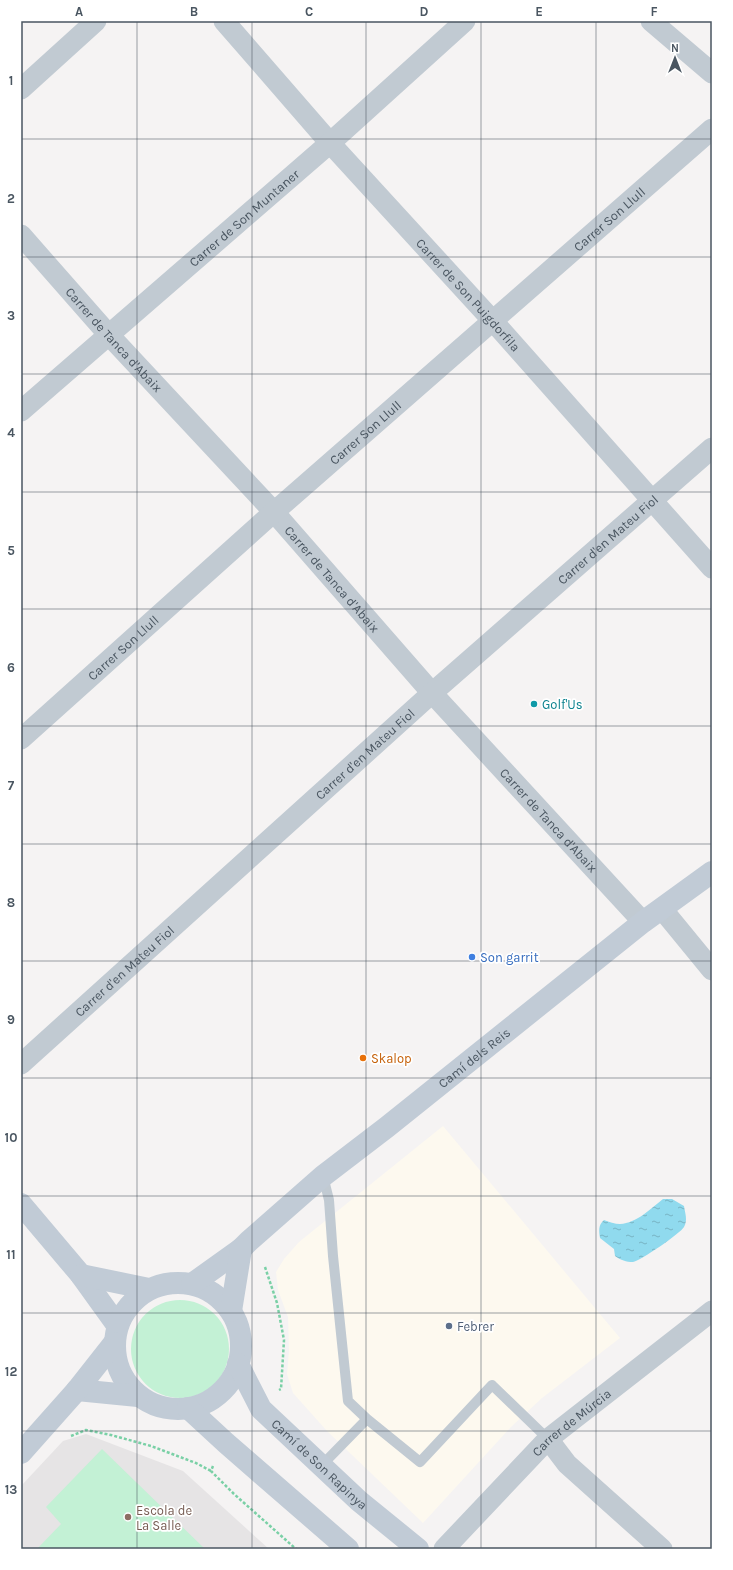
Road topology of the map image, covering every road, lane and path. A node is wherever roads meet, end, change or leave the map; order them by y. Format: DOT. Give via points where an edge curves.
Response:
graph roads {
  1 [pos="96,21"];
  2 [pos="224,21"];
  3 [pos="465,21"];
  4 [pos="651,21"];
  5 [pos="712,73"];
  6 [pos="21,90"];
  7 [pos="712,129"];
  8 [pos="330,143"];
  9 [pos="21,235"];
  10 [pos="492,320"];
  11 [pos="108,334"];
  12 [pos="21,411"];
  13 [pos="712,448"];
  14 [pos="651,501"];
  15 [pos="274,512"];
  16 [pos="712,568"];
  17 [pos="432,693"];
  18 [pos="21,739"];
  19 [pos="712,872"];
  20 [pos="662,908"];
  21 [pos="643,922"];
  22 [pos="712,970"];
  23 [pos="21,1064"];
  24 [pos="323,1176"];
  25 [pos="21,1204"];
  26 [pos="242,1249"];
  27 [pos="266,1260"];
  28 [pos="81,1275"];
  29 [pos="192,1284"];
  30 [pos="149,1289"];
  31 [pos="231,1311"];
  32 [pos="712,1311"];
  33 [pos="116,1334"];
  34 [pos="238,1364"];
  35 [pos="77,1390"];
  36 [pos="138,1396"];
  37 [pos="188,1408"];
  38 [pos="261,1409"];
  39 [pos="367,1419"];
  40 [pos="65,1439"];
  41 [pos="548,1439"];
  42 [pos="226,1443"];
  43 [pos="21,1453"];
  44 [pos="321,1466"];
  45 [pos="211,1471"];
  46 [pos="296,1549"];
  47 [pos="348,1549"];
  48 [pos="418,1549"];
  49 [pos="444,1549"];
  50 [pos="662,1549"];
  1 -- 6 [label="street"];
  2 -- 8 [label="street, Carrer de Son Puigdorfila"];
  3 -- 8 [label="street, Carrer de Son Muntaner"];
  4 -- 5 [label="street"];
  7 -- 10 [label="street, Carrer Son Llull"];
  8 -- 10 [label="street, Carrer de Son Puigdorfila"];
  8 -- 11 [label="street, Carrer de Son Muntaner"];
  9 -- 11 [label="street, Carrer de Tanca d'Abaix"];
  10 -- 14 [label="street, Carrer de Son Puigdorfila"];
  10 -- 15 [label="street, Carrer Son Llull"];
  11 -- 12 [label="street, Carrer de Son Muntaner"];
  11 -- 15 [label="street, Carrer de Tanca d'Abaix"];
  13 -- 14 [label="street, Carrer d'en Mateu Fiol"];
  14 -- 16 [label="street, Carrer de Son Puigdorfila"];
  14 -- 17 [label="street, Carrer d'en Mateu Fiol"];
  15 -- 17 [label="street, Carrer de Tanca d'Abaix"];
  15 -- 18 [label="street, Carrer Son Llull"];
  17 -- 21 [label="street, Carrer de Tanca d'Abaix"];
  17 -- 23 [label="street, Carrer d'en Mateu Fiol"];
  19 -- 20 [label="street, Camí dels Reis"];
  20 -- 21 [label="street, Camí dels Reis"];
  20 -- 22 [label="street"];
  21 -- 24 [label="street, Camí dels Reis"];
  24 -- 26 [label="street, Camí dels Reis"];
  24 -- 39 [label="lane" via="329,1200 348,1401"];
  25 -- 28 [label="street"];
  26 -- 29 [label="street, Camí dels Reis"];
  26 -- 31 [label="street"];
  27 -- 38 [label="path" via="264,1268 278,1303 284,1340 281,1389"];
  28 -- 30 [label="street"];
  28 -- 33 [label="street"];
  29 -- 30 [label="street" via="170,1283"];
  29 -- 31 [label="street" via="220,1299"];
  30 -- 33 [label="street" via="125,1310"];
  31 -- 34 [label="street" via="238,1328 241,1346"];
  32 -- 41 [label="street, Carrer de Múrcia"];
  33 -- 35 [label="street"];
  33 -- 36 [label="street" via="115,1360 124,1380"];
  34 -- 37 [label="street" via="231,1380 220,1394 205,1403"];
  34 -- 38 [label="street, Camí de Son Rapinya"];
  35 -- 36 [label="street"];
  35 -- 43 [label="street"];
  36 -- 37 [label="street" via="154,1405 170,1409"];
  37 -- 42 [label="street"];
  38 -- 44 [label="street, Camí de Son Rapinya"];
  39 -- 41 [label="lane" via="420,1462 492,1385"];
  39 -- 44 [label="lane"];
  40 -- 45 [label="path" via="86,1430 111,1435 157,1448"];
  41 -- 49 [label="street, Carrer de Múrcia"];
  41 -- 50 [label="street" via="567,1464"];
  42 -- 45 [label="path" via="216,1456"];
  42 -- 47 [label="street"];
  44 -- 48 [label="street, Camí de Son Rapinya"];
  45 -- 46 [label="path"];
}
